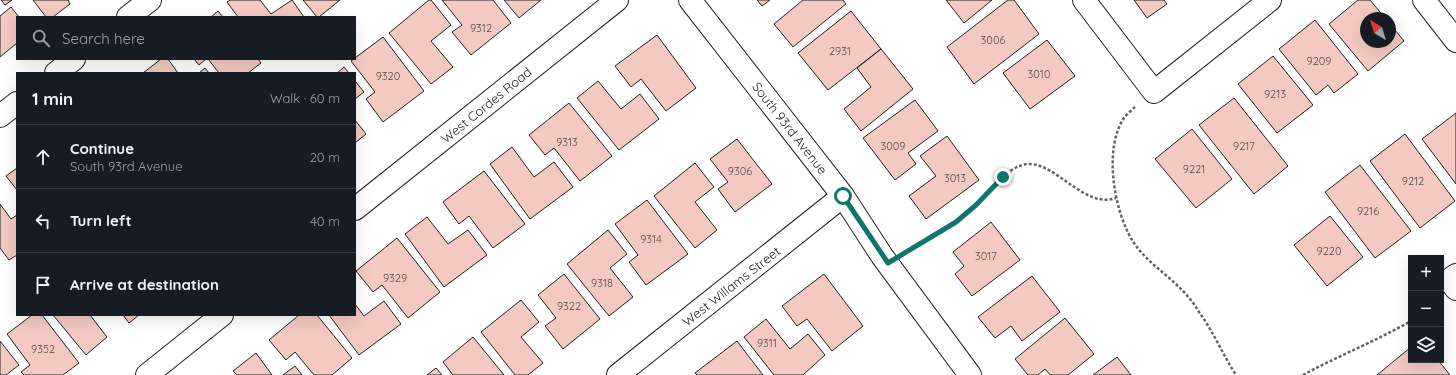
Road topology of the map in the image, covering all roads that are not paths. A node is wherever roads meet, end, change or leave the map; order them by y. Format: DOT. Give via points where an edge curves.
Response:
graph roads {
  1 [pos="150,0"];
  2 [pos="617,0"];
  3 [pos="690,0"];
  4 [pos="1084,0"];
  5 [pos="1270,0"];
  6 [pos="1424,0"];
  7 [pos="129,16"];
  8 [pos="1456,41"];
  9 [pos="73,60"];
  10 [pos="57,72"];
  11 [pos="16,104"];
  12 [pos="0,116"];
  13 [pos="843,196"];
  14 [pos="356,208"];
  15 [pos="221,316"];
  16 [pos="147,375"];
  17 [pos="618,375"];
  18 [pos="970,375"];
  1 -- 7 [label="street"];
  2 -- 14 [label="street, West Cordes Road"];
  3 -- 13 [label="street, South 93rd Avenue"];
  4 -- 5 [label="street" via="1154,92"];
  6 -- 8 [label="street"];
  9 -- 10 [label="street"];
  11 -- 12 [label="street"];
  13 -- 17 [label="street, West Willams Street"];
  13 -- 18 [label="street, South 93rd Avenue" via="888,263"];
  15 -- 16 [label="street"];
}
